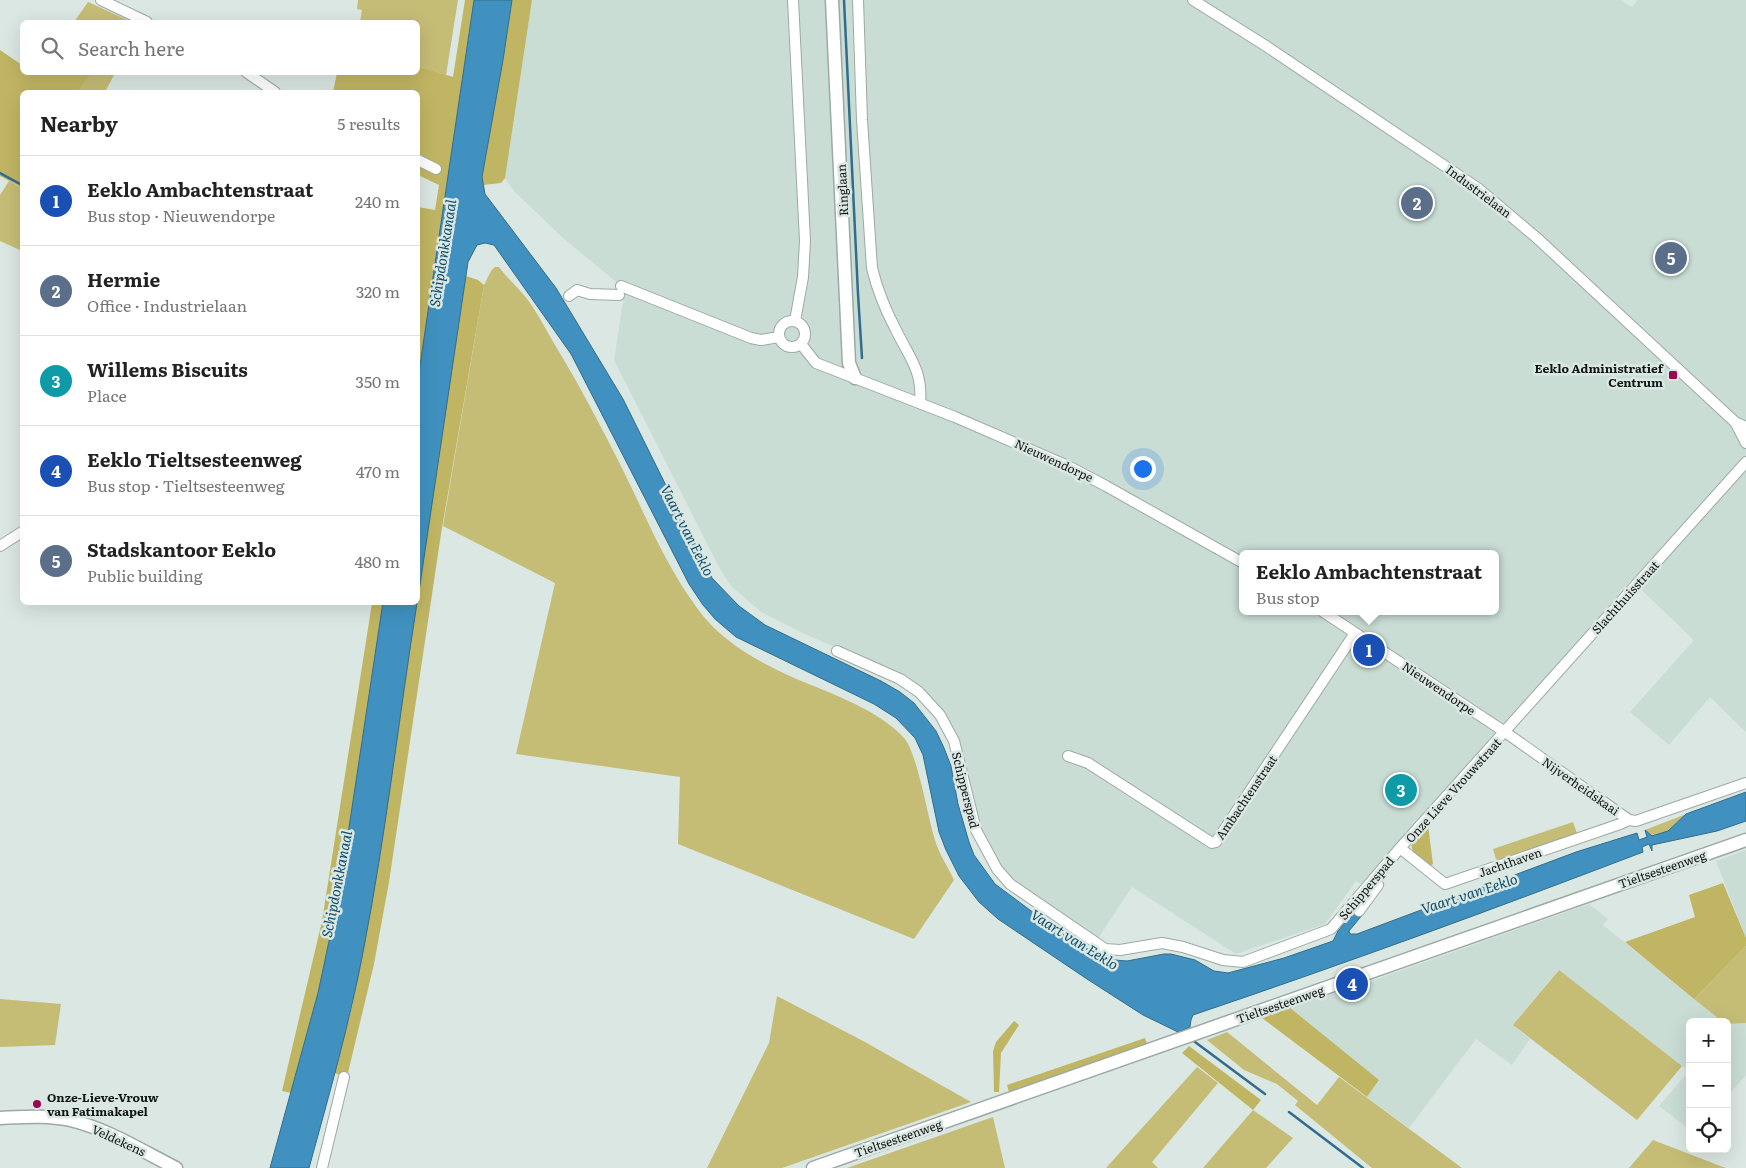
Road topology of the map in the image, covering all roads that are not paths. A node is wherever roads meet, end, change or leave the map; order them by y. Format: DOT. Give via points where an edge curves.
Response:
graph roads {
  1 [pos="100,0"];
  2 [pos="793,0"];
  3 [pos="832,0"];
  4 [pos="858,0"];
  5 [pos="1193,0"];
  6 [pos="143,20"];
  7 [pos="250,75"];
  8 [pos="272,90"];
  9 [pos="420,161"];
  10 [pos="436,168"];
  11 [pos="569,296"];
  12 [pos="795,321"];
  13 [pos="780,337"];
  14 [pos="800,344"];
  15 [pos="855,378"];
  16 [pos="920,403"];
  17 [pos="1735,422"];
  18 [pos="1746,427"];
  19 [pos="1746,443"];
  20 [pos="1746,462"];
  21 [pos="20,533"];
  22 [pos="0,546"];
  23 [pos="1239,561"];
  24 [pos="1328,615"];
  25 [pos="1355,633"];
  26 [pos="837,651"];
  27 [pos="1505,732"];
  28 [pos="1068,756"];
  29 [pos="1746,783"];
  30 [pos="1629,820"];
  31 [pos="1746,840"];
  32 [pos="1400,848"];
  33 [pos="1373,880"];
  34 [pos="1359,911"];
  35 [pos="344,1077"];
  36 [pos="0,1118"];
  37 [pos="176,1168"];
  38 [pos="322,1168"];
  39 [pos="813,1168"];
  1 -- 6 [label="street"];
  2 -- 12 [label="street" via="805,241"];
  3 -- 15 [label="main road, Ringlaan" via="849,363"];
  4 -- 16 [label="street, Ringlaan" via="872,268 896,330 919,376"];
  5 -- 17 [label="street, Industrielaan" via="1479,189 1538,239"];
  7 -- 8 [label="street"];
  9 -- 10 [label="street"];
  11 -- 13 [label="street" via="577,290 590,294 620,290 751,338"];
  12 -- 13 [label="street" via="783,324"];
  12 -- 14 [label="street" via="804,328 804,339"];
  13 -- 14 [label="street" via="783,344 790,347"];
  14 -- 15 [label="street, Nieuwendorpe" via="816,362"];
  15 -- 16 [label="street, Nieuwendorpe"];
  16 -- 23 [label="street, Nieuwendorpe" via="1010,439 1084,474"];
  17 -- 18 [label="street, Industrielaan"];
  17 -- 19 [label="street, Industrielaan"];
  20 -- 27 [label="street, Slachthuisstraat"];
  21 -- 22 [label="street"];
  24 -- 25 [label="street, Nieuwendorpe"];
  25 -- 27 [label="street, Nieuwendorpe"];
  25 -- 28 [label="street, Ambachtenstraat" via="1216,842 1212,843 1088,764"];
  26 -- 33 [label="street, Schipperspad" via="900,679 919,692 940,715 954,741 976,830 997,869 1010,884 1105,949 1120,950 1162,943 1223,960 1243,962 1331,929"];
  27 -- 30 [label="street, Nijverheidskaai"];
  27 -- 32 [label="street, Onze Lieve Vrouwstraat"];
  29 -- 30 [label="street, Nijverheidskaai" via="1636,821"];
  30 -- 32 [label="street, Jachthaven" via="1445,884"];
  31 -- 39 [label="main road, Tieltsesteenweg"];
  32 -- 33 [label="street, Schipperspad"];
  33 -- 34 [label="street" via="1378,884"];
  35 -- 38 [label="street"];
  36 -- 37 [label="main road, Veldekens" via="55,1118 87,1125"];
}
